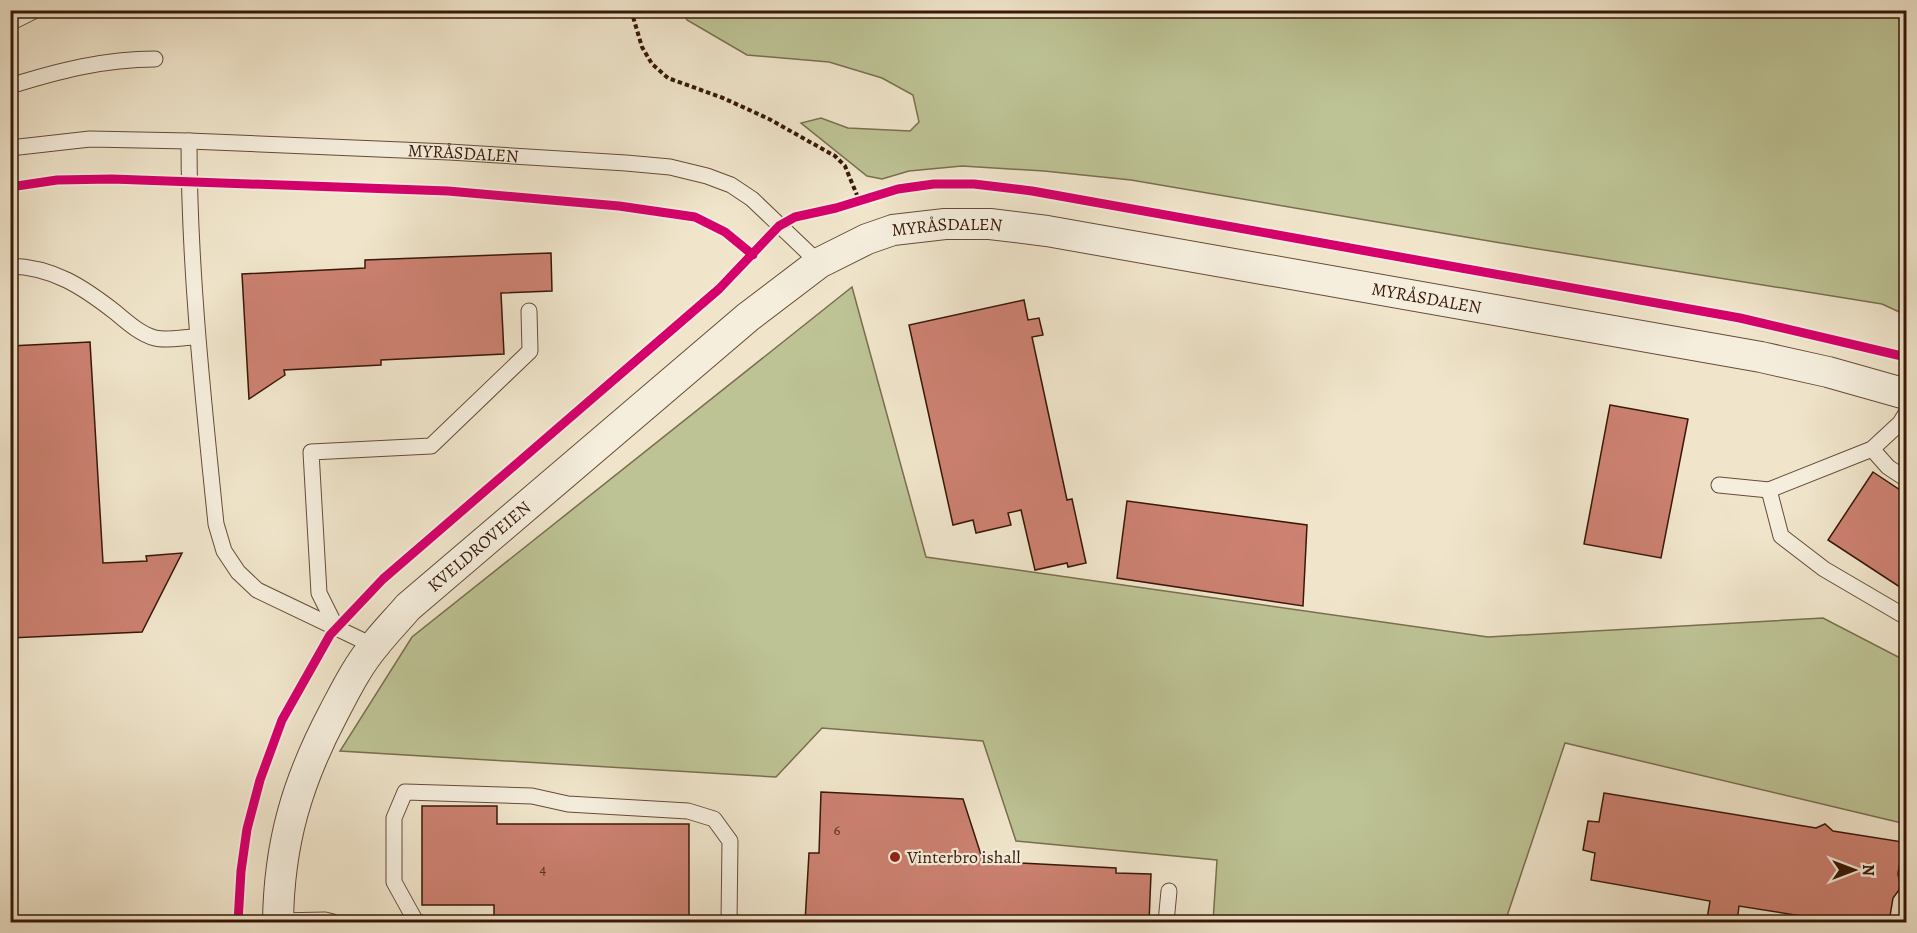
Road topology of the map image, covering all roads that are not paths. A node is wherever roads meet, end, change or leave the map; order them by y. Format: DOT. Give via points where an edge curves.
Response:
graph roads {
  1 [pos="36,10"];
  2 [pos="10,23"];
  3 [pos="155,59"];
  4 [pos="10,86"];
  5 [pos="189,141"];
  6 [pos="10,148"];
  7 [pos="819,263"];
  8 [pos="10,266"];
  9 [pos="529,311"];
  10 [pos="197,337"];
  11 [pos="1906,394"];
  12 [pos="1906,413"];
  13 [pos="1872,449"];
  14 [pos="1906,479"];
  15 [pos="1719,485"];
  16 [pos="1769,490"];
  17 [pos="1906,617"];
  18 [pos="336,627"];
  19 [pos="374,646"];
  20 [pos="1169,891"];
  21 [pos="278,922"];
  22 [pos="333,922"];
  23 [pos="419,922"];
  24 [pos="729,922"];
  25 [pos="1166,922"];
  1 -- 2 [label="lane"];
  3 -- 4 [label="lane" via="94,64"];
  5 -- 6 [label="lane, MYRÅSDALEN" via="90,139"];
  5 -- 7 [label="lane, MYRÅSDALEN" via="449,152 670,167 731,185 752,199"];
  5 -- 10 [label="lane"];
  7 -- 11 [label="street, MYRÅSDALEN" via="893,230 990,224 1761,357"];
  7 -- 19 [label="street, KVELDROVEIEN" via="748,317 445,573"];
  8 -- 10 [label="lane" via="56,274 85,289 138,330 155,338"];
  9 -- 18 [label="lane" via="530,351 431,446 311,452 319,593"];
  10 -- 18 [label="lane" via="216,524 225,551 238,572 257,590"];
  12 -- 13 [label="lane"];
  13 -- 14 [label="lane"];
  13 -- 16 [label="lane"];
  15 -- 16 [label="lane"];
  16 -- 17 [label="lane" via="1780,536 1824,569"];
  18 -- 19 [label="lane"];
  19 -- 21 [label="street, KVELDROVEIEN" via="350,681 302,780 288,825 280,872"];
  20 -- 25 [label="lane"];
  21 -- 22 [label="lane"];
  23 -- 24 [label="lane" via="394,882 394,818 405,792 532,796 568,804 688,811 714,819 730,841"];
}
